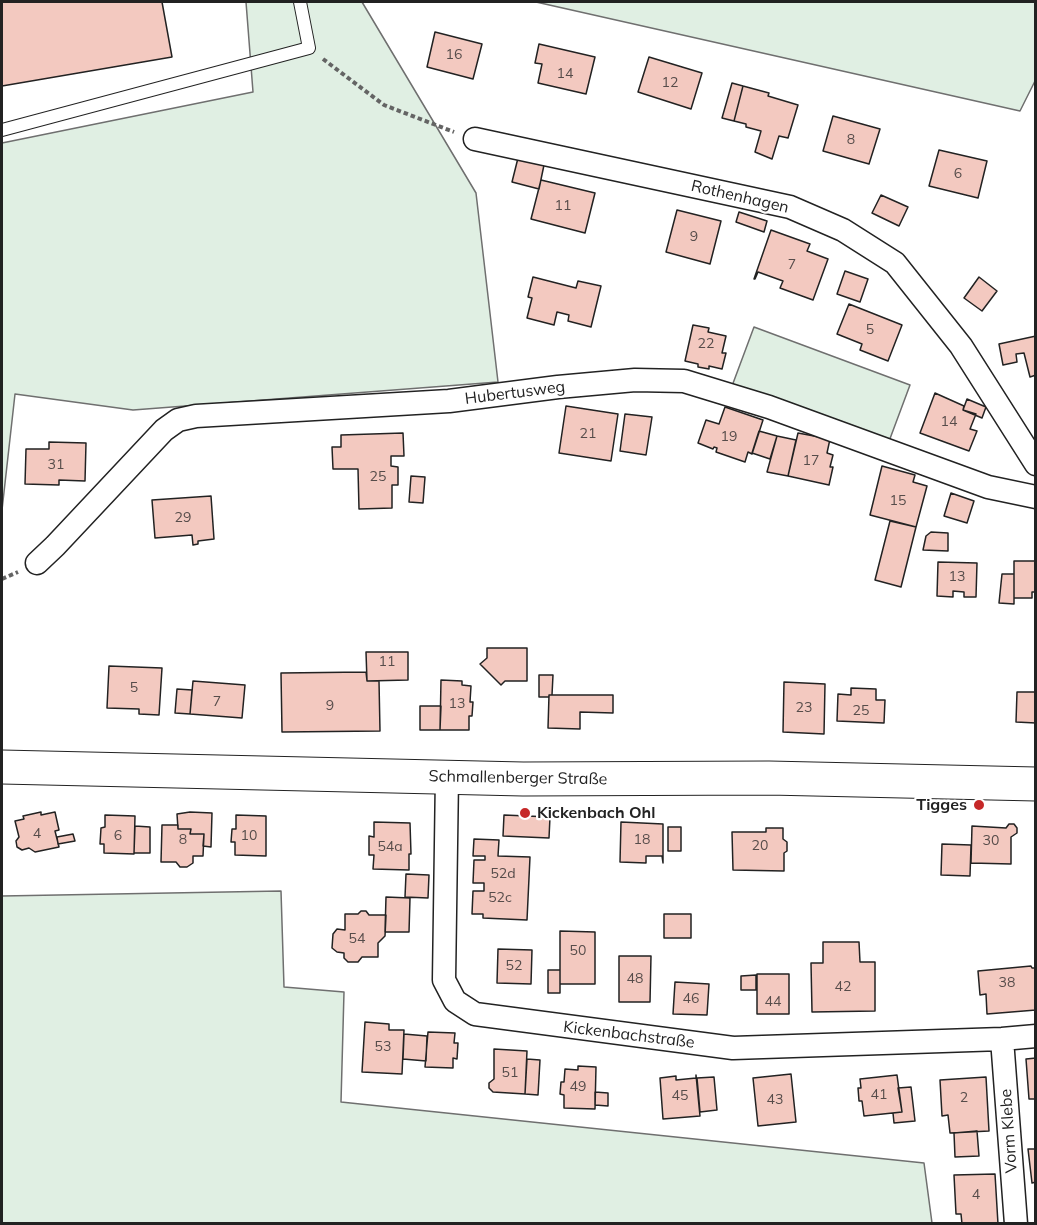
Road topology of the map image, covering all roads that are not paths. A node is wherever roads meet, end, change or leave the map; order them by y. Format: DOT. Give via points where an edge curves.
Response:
graph roads {
  1 [pos="300,2"];
  2 [pos="2,130"];
  3 [pos="475,139"];
  4 [pos="1035,464"];
  5 [pos="1035,497"];
  6 [pos="37,563"];
  7 [pos="2,767"];
  8 [pos="447,776"];
  9 [pos="1035,784"];
  10 [pos="1035,1036"];
  11 [pos="1002,1039"];
  12 [pos="1016,1224"];
  1 -- 2 [label="lane" via="309,48"];
  3 -- 4 [label="street, Rothenhagen" via="790,207 843,230 895,263 961,346"];
  5 -- 6 [label="street, Hubertusweg" via="988,487 769,407 684,381 635,380 449,401 178,420"];
  7 -- 8 [label="main road, Schmallenberger Straße"];
  8 -- 9 [label="main road, Schmallenberger Straße"];
  8 -- 11 [label="street, Kickenbachstraße" via="444,980 455,1001 476,1014 733,1048"];
  10 -- 11 [label="street, Kickenbachstraße"];
  11 -- 12 [label="street, Vorm Klebe"];
}
